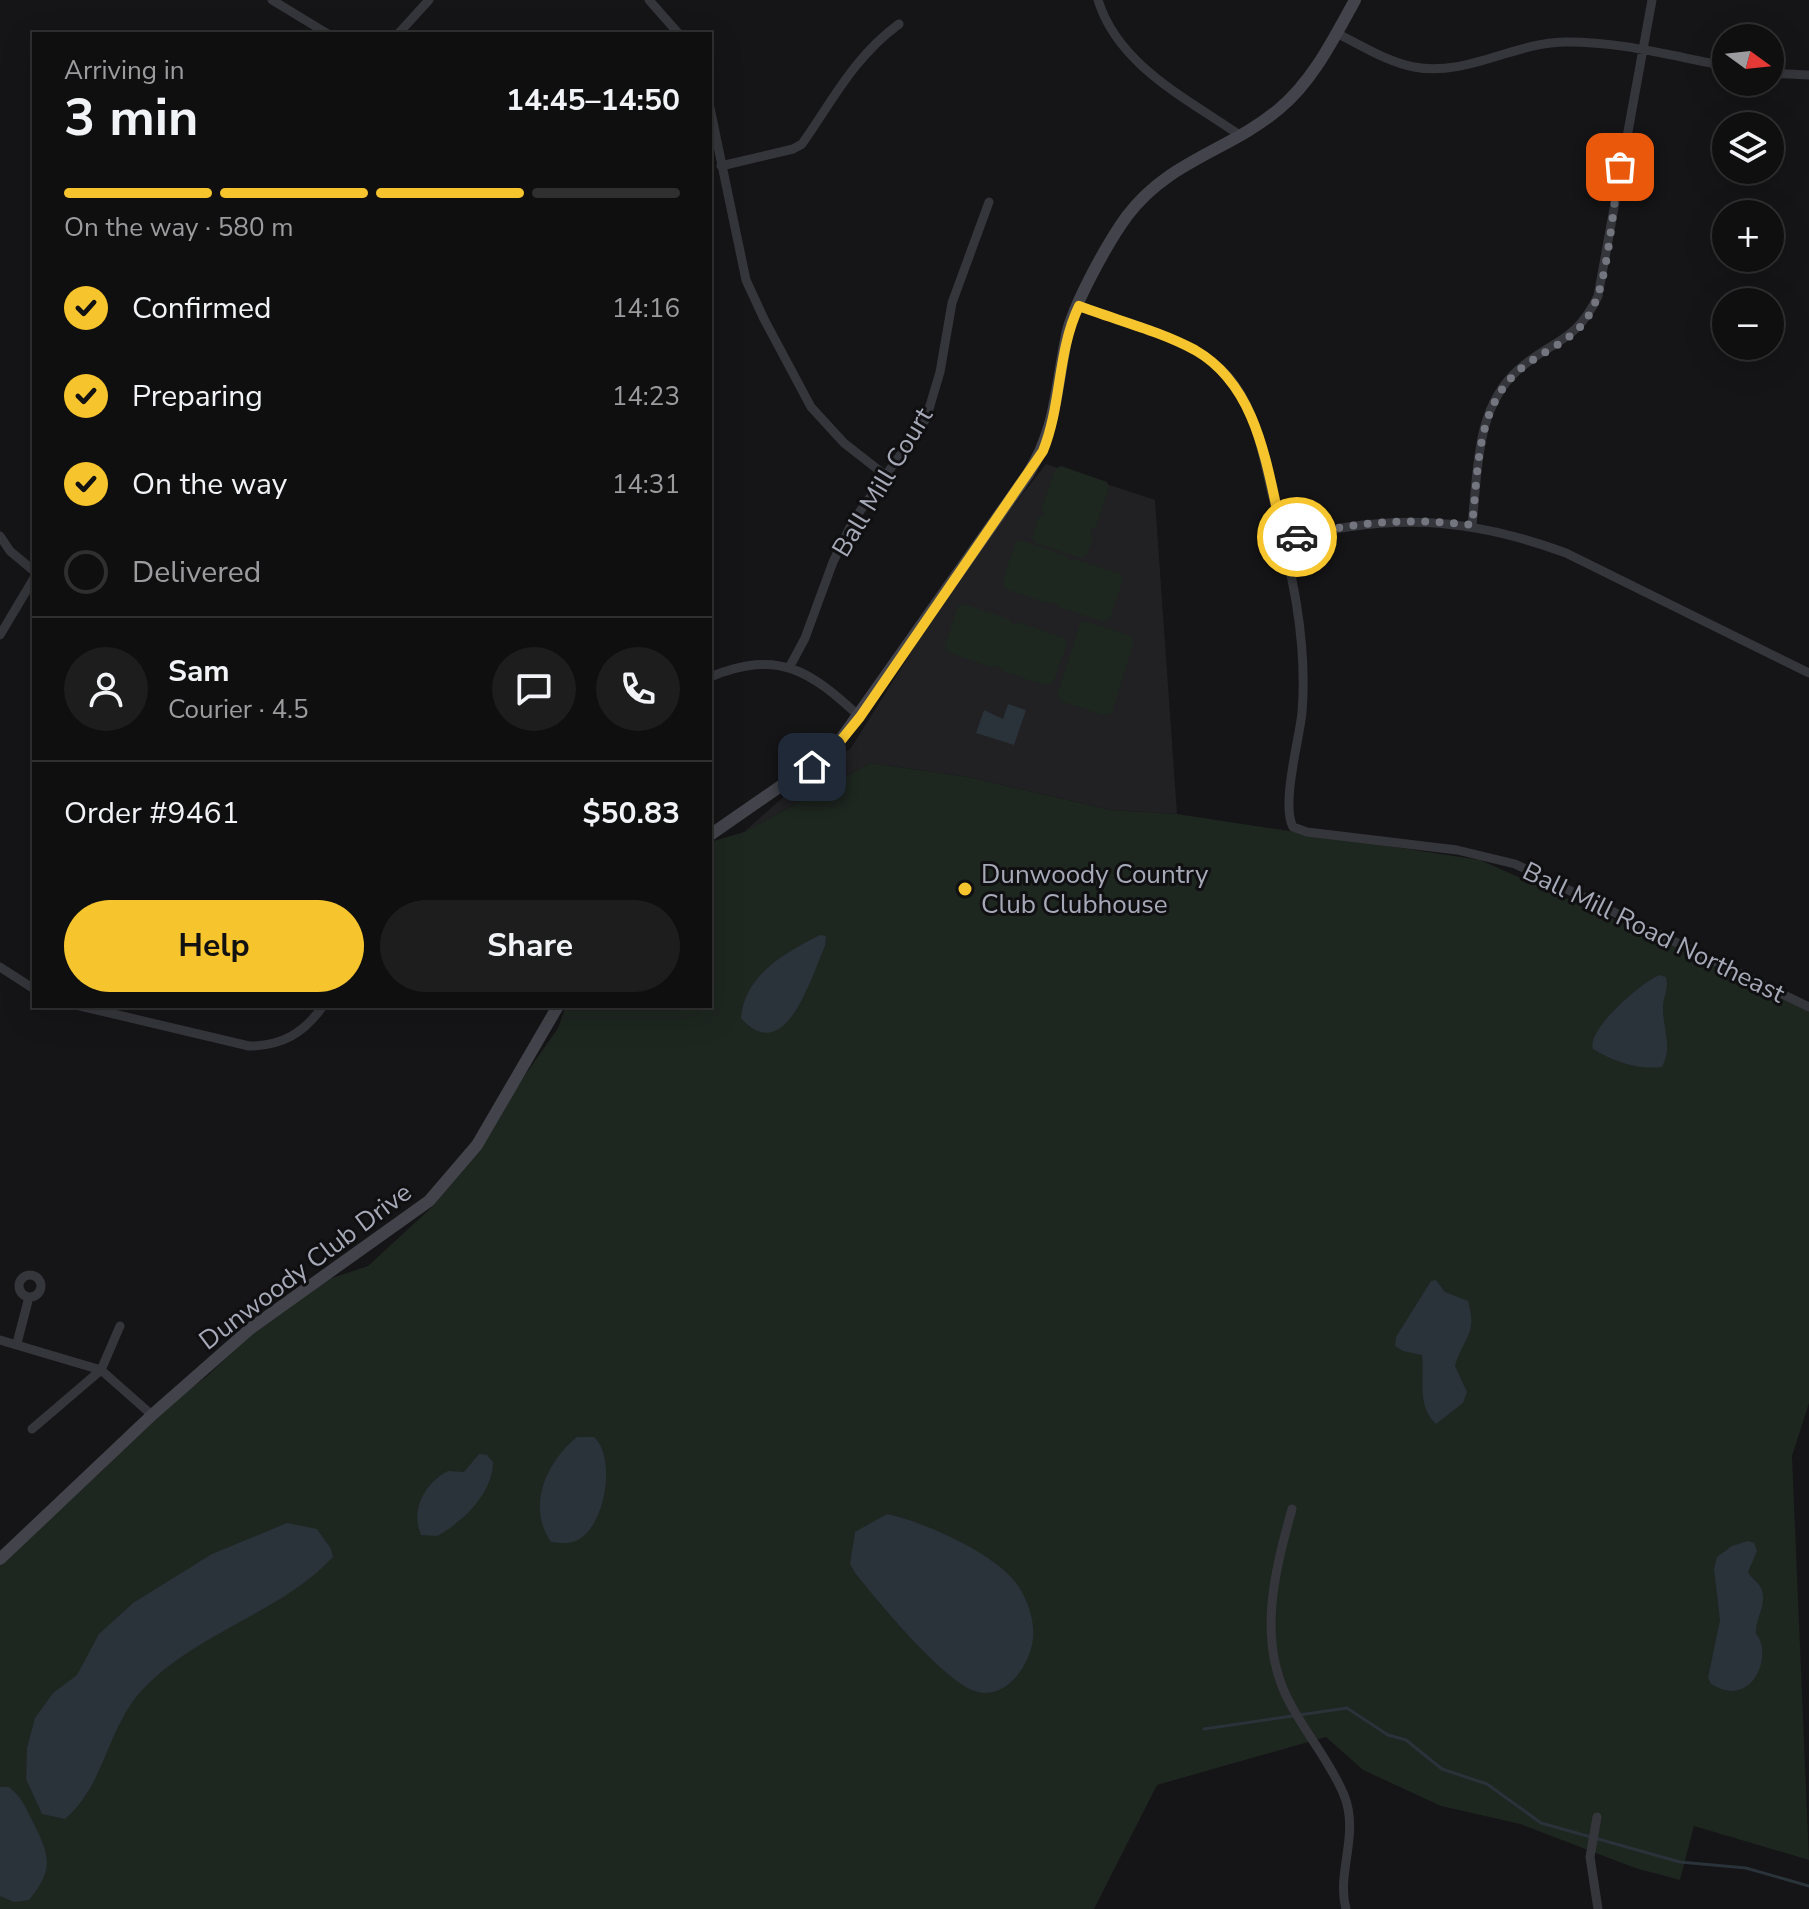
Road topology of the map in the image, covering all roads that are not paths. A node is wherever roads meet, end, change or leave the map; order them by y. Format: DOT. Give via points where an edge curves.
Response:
graph roads {
  1 [pos="272,0"];
  2 [pos="429,0"];
  3 [pos="649,0"];
  4 [pos="1098,0"];
  5 [pos="1355,0"];
  6 [pos="1652,0"];
  7 [pos="899,24"];
  8 [pos="325,32"];
  9 [pos="400,32"];
  10 [pos="677,32"];
  11 [pos="1336,33"];
  12 [pos="1640,50"];
  13 [pos="1712,63"];
  14 [pos="1784,74"];
  15 [pos="1809,75"];
  16 [pos="712,119"];
  17 [pos="1238,134"];
  18 [pos="721,166"];
  19 [pos="989,202"];
  20 [pos="1079,306"];
  21 [pos="885,475"];
  22 [pos="1472,525"];
  23 [pos="0,536"];
  24 [pos="1284,540"];
  25 [pos="32,569"];
  26 [pos="32,581"];
  27 [pos="0,635"];
  28 [pos="790,666"];
  29 [pos="1809,673"];
  30 [pos="712,676"];
  31 [pos="860,717"];
  32 [pos="712,834"];
  33 [pos="0,967"];
  34 [pos="32,988"];
  35 [pos="1809,1007"];
  36 [pos="321,1008"];
  37 [pos="557,1008"];
  38 [pos="106,1009"];
  39 [pos="29,1297"];
  40 [pos="120,1326"];
  41 [pos="0,1340"];
  42 [pos="17,1343"];
  43 [pos="101,1370"];
  44 [pos="152,1415"];
  45 [pos="32,1429"];
  46 [pos="1292,1509"];
  47 [pos="0,1559"];
  48 [pos="1597,1817"];
  49 [pos="1346,1909"];
  50 [pos="1598,1909"];
  1 -- 8 [label="street"];
  2 -- 9 [label="street"];
  3 -- 10 [label="street"];
  4 -- 17 [label="street" via="1136,62"];
  5 -- 11 [label="street"];
  6 -- 12 [label="street"];
  7 -- 18 [label="street" via="839,83 802,144"];
  11 -- 12 [label="street" via="1400,63 1430,69 1559,42"];
  11 -- 17 [label="street" via="1293,97"];
  12 -- 13 [label="street"];
  12 -- 22 [label="street" via="1598,296 1575,332 1519,369 1494,400 1483,433"];
  14 -- 15 [label="street"];
  16 -- 18 [label="street"];
  17 -- 20 [label="street" via="1176,169 1149,192 1113,237"];
  18 -- 21 [label="street" via="746,280 789,370 827,426"];
  19 -- 21 [label="street, Ball Mill Court" via="952,303 926,419"];
  20 -- 24 [label="street" via="1193,349 1230,378 1253,419"];
  20 -- 31 [label="street" via="1067,336 1054,418 1043,451"];
  21 -- 28 [label="street, Ball Mill Court" via="846,535"];
  22 -- 24 [label="street" via="1376,521"];
  22 -- 29 [label="street" via="1566,553"];
  23 -- 25 [label="street"];
  24 -- 35 [label="street, Ball Mill Road Northeast" via="1299,606 1304,666 1289,816 1293,827 1457,850 1515,864"];
  26 -- 27 [label="street"];
  28 -- 30 [label="street" via="731,669"];
  28 -- 31 [label="street"];
  31 -- 32 [label="street" via="812,767"];
  33 -- 34 [label="street"];
  36 -- 38 [label="street" via="310,1023 272,1046 230,1043"];
  37 -- 44 [label="street, Dunwoody Club Drive" via="477,1145 429,1201 251,1328"];
  39 -- 42 [label="street"];
  40 -- 43 [label="street"];
  41 -- 42 [label="street"];
  42 -- 43 [label="street"];
  43 -- 44 [label="street"];
  43 -- 45 [label="street"];
  44 -- 47 [label="street, Dunwoody Club Drive"];
  46 -- 49 [label="street" via="1275,1572 1273,1650 1290,1704 1344,1795 1351,1838"];
  48 -- 50 [label="street" via="1590,1857"];
}
